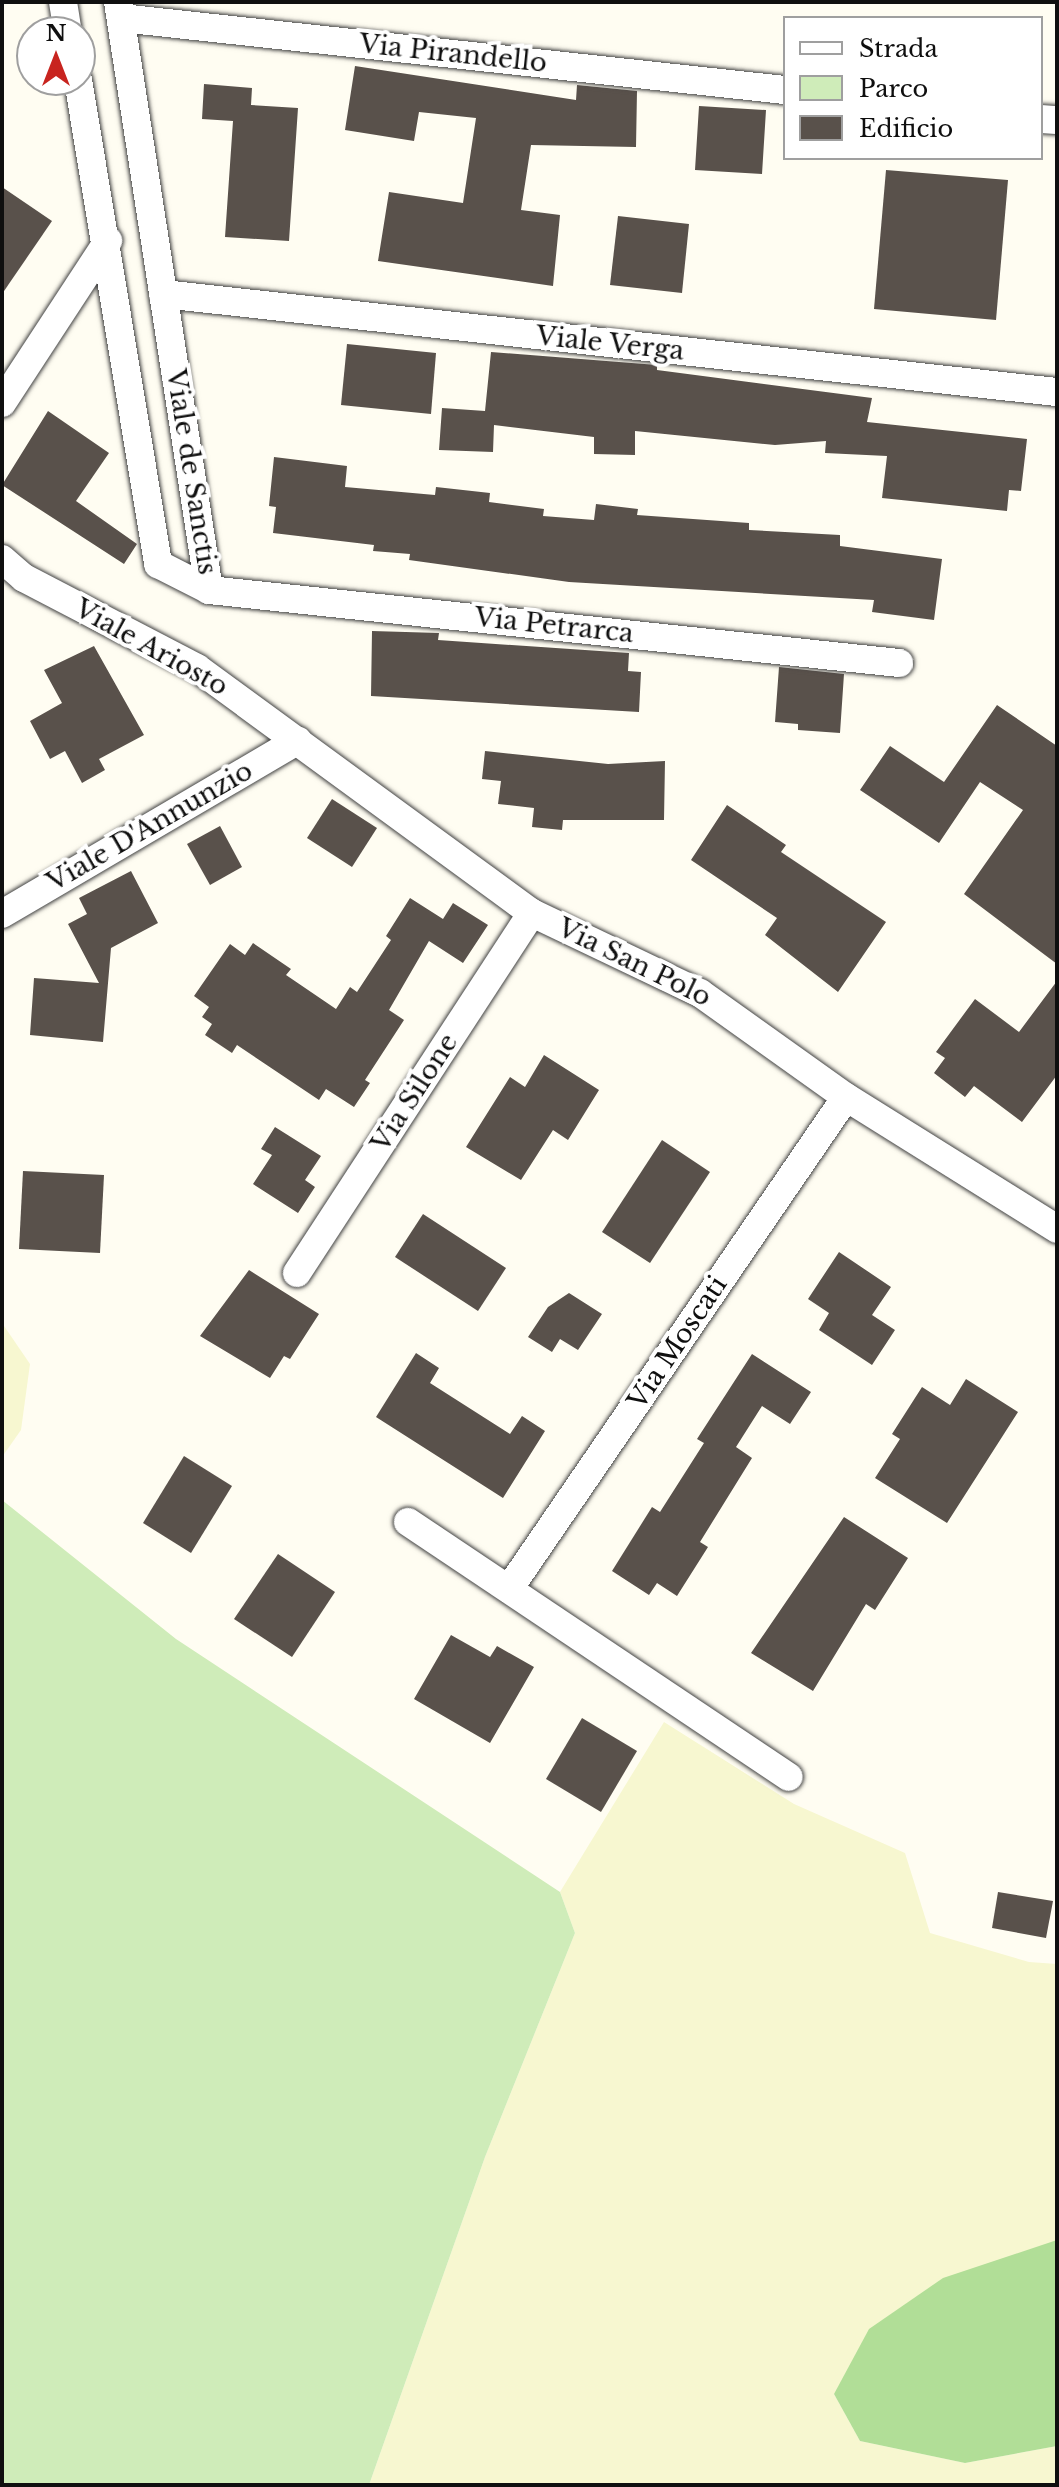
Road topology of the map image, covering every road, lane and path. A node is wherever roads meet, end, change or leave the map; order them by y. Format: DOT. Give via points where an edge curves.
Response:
graph roads {
  1 [pos="119,10"];
  2 [pos="783,90"];
  3 [pos="81,96"];
  4 [pos="108,241"];
  5 [pos="163,294"];
  6 [pos="1057,392"];
  7 [pos="2,403"];
  8 [pos="2,559"];
  9 [pos="209,590"];
  10 [pos="899,663"];
  11 [pos="298,740"];
  12 [pos="532,913"];
  13 [pos="2,914"];
  14 [pos="846,1097"];
  15 [pos="1057,1229"];
  16 [pos="297,1273"];
  17 [pos="408,1522"];
  18 [pos="509,1589"];
  19 [pos="789,1777"];
  1 -- 2 [label="street, Via Pirandello"];
  1 -- 5 [label="street, Viale de Sanctis"];
  3 -- 4 [label="street, Viale de Sanctis"];
  4 -- 7 [label="street"];
  4 -- 9 [label="street, Viale de Sanctis" via="158,564"];
  5 -- 6 [label="street, Viale Verga"];
  5 -- 9 [label="street, Viale de Sanctis"];
  8 -- 11 [label="street, Viale Ariosto" via="24,578 197,668"];
  9 -- 10 [label="street, Via Petrarca"];
  11 -- 12 [label="street, Via San Polo"];
  11 -- 13 [label="street, Viale D'Annunzio"];
  12 -- 14 [label="street, Via San Polo" via="676,978"];
  12 -- 16 [label="street, Via Silone"];
  14 -- 15 [label="street, Via San Polo"];
  14 -- 18 [label="street, Via Moscati"];
  17 -- 18 [label="street"];
  18 -- 19 [label="street"];
}
